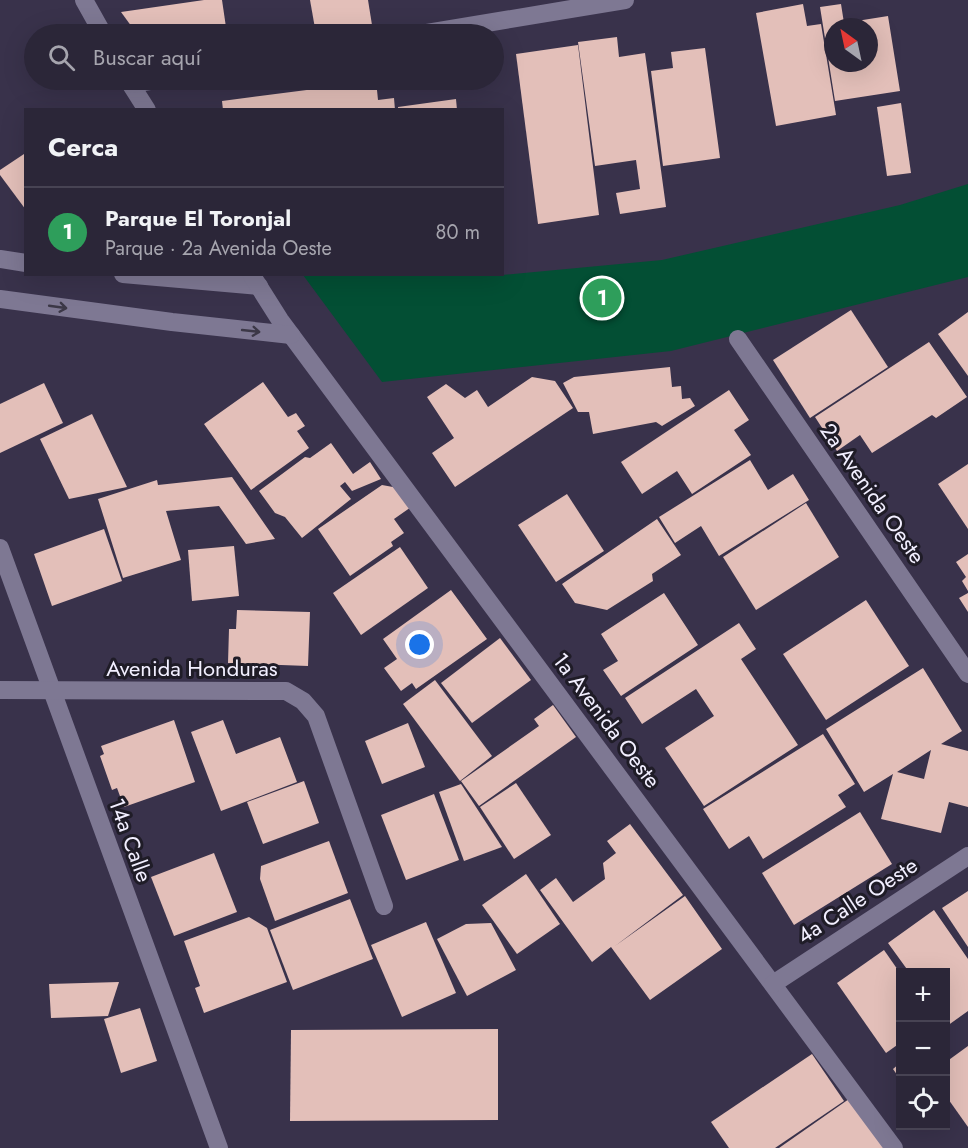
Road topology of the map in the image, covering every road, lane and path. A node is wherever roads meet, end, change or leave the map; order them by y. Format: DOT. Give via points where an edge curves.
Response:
graph roads {
  1 [pos="84,0"];
  2 [pos="625,0"];
  3 [pos="97,24"];
  4 [pos="481,24"];
  5 [pos="134,90"];
  6 [pos="146,108"];
  7 [pos="0,259"];
  8 [pos="24,263"];
  9 [pos="167,276"];
  10 [pos="255,280"];
  11 [pos="0,299"];
  12 [pos="291,335"];
  13 [pos="738,339"];
  14 [pos="0,548"];
  15 [pos="968,674"];
  16 [pos="0,690"];
  17 [pos="50,692"];
  18 [pos="968,856"];
  19 [pos="384,906"];
  20 [pos="773,984"];
  21 [pos="219,1148"];
  22 [pos="894,1148"];
  1 -- 3 [label="street"];
  2 -- 4 [label="street"];
  5 -- 6 [label="street"];
  7 -- 8 [label="street"];
  9 -- 10 [label="street"];
  10 -- 12 [label="street, 1a Avenida Oeste"];
  11 -- 12 [label="street, one-way"];
  12 -- 20 [label="street, 1a Avenida Oeste"];
  13 -- 15 [label="street, 2a Avenida Oeste"];
  14 -- 17 [label="street, 14a Calle"];
  16 -- 17 [label="street, Avenida Honduras"];
  17 -- 19 [label="street, Avenida Honduras" via="286,691 303,701 316,716"];
  17 -- 21 [label="street, 14a Calle"];
  18 -- 20 [label="street, 4a Calle Oeste"];
  20 -- 22 [label="street, 1a Avenida Oeste"];
}
